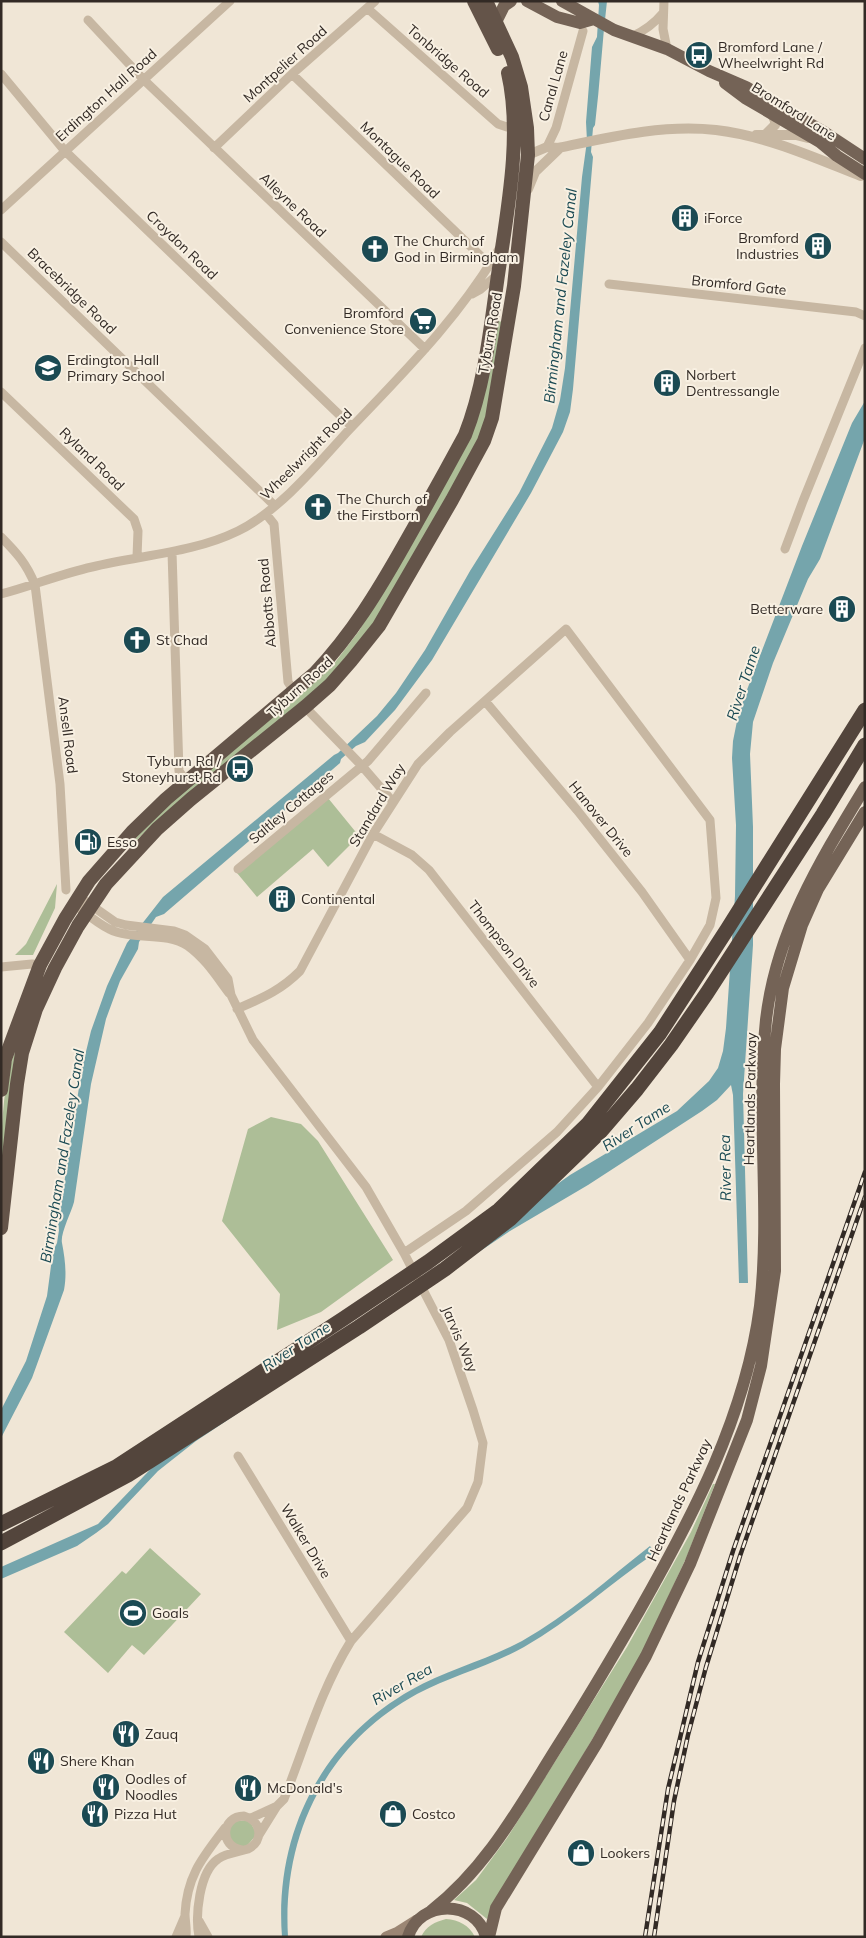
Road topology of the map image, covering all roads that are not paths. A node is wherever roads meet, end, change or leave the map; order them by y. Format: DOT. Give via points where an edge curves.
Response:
graph roads {
  1 [pos="230,1"];
  2 [pos="375,1"];
  3 [pos="474,1"];
  4 [pos="486,1"];
  5 [pos="511,1"];
  6 [pos="527,1"];
  7 [pos="562,1"];
  8 [pos="664,1"];
  9 [pos="367,8"];
  10 [pos="663,13"];
  11 [pos="594,19"];
  12 [pos="88,20"];
  13 [pos="496,22"];
  14 [pos="583,31"];
  15 [pos="631,37"];
  16 [pos="667,49"];
  17 [pos="709,71"];
  18 [pos="1,74"];
  19 [pos="292,74"];
  20 [pos="144,80"];
  21 [pos="772,114"];
  22 [pos="513,126"];
  23 [pos="745,135"];
  24 [pos="765,135"];
  25 [pos="820,142"];
  26 [pos="548,147"];
  27 [pos="214,148"];
  28 [pos="560,148"];
  29 [pos="850,149"];
  30 [pos="65,151"];
  31 [pos="528,155"];
  32 [pos="865,159"];
  33 [pos="865,176"];
  34 [pos="522,208"];
  35 [pos="1,210"];
  36 [pos="503,237"];
  37 [pos="1,242"];
  38 [pos="494,269"];
  39 [pos="609,284"];
  40 [pos="481,289"];
  41 [pos="470,296"];
  42 [pos="494,300"];
  43 [pos="865,316"];
  44 [pos="865,348"];
  45 [pos="425,349"];
  46 [pos="1,392"];
  47 [pos="352,427"];
  48 [pos="275,506"];
  49 [pos="266,514"];
  50 [pos="1,536"];
  51 [pos="785,549"];
  52 [pos="172,552"];
  53 [pos="137,557"];
  54 [pos="35,585"];
  55 [pos="1,594"];
  56 [pos="294,691"];
  57 [pos="426,693"];
  58 [pos="485,701"];
  59 [pos="304,707"];
  60 [pos="865,710"];
  61 [pos="865,745"];
  62 [pos="362,766"];
  63 [pos="186,781"];
  64 [pos="865,787"];
  65 [pos="393,802"];
  66 [pos="865,812"];
  67 [pos="373,834"];
  68 [pos="238,869"];
  69 [pos="106,884"];
  70 [pos="73,897"];
  71 [pos="88,909"];
  72 [pos="106,916"];
  73 [pos="78,926"];
  74 [pos="108,929"];
  75 [pos="123,929"];
  76 [pos="690,960"];
  77 [pos="40,965"];
  78 [pos="1,967"];
  79 [pos="237,1009"];
  80 [pos="598,1087"];
  81 [pos="1,1090"];
  82 [pos="1,1228"];
  83 [pos="404,1253"];
  84 [pos="238,1456"];
  85 [pos="1,1524"];
  86 [pos="1,1543"];
  87 [pos="351,1641"];
  88 [pos="277,1806"];
  89 [pos="251,1818"];
  90 [pos="226,1828"];
  91 [pos="259,1835"];
  92 [pos="242,1850"];
  93 [pos="426,1914"];
  94 [pos="185,1915"];
  95 [pos="198,1918"];
  96 [pos="176,1937"];
  97 [pos="186,1937"];
  98 [pos="199,1937"];
  99 [pos="208,1937"];
  100 [pos="386,1937"];
  101 [pos="408,1937"];
  102 [pos="488,1937"];
  1 -- 20 [label="street, Erdington Hall Road"];
  2 -- 9 [label="street, Montpelier Road"];
  3 -- 22 [label="highway, Tyburn Road" via="508,74"];
  4 -- 13 [label="highway, Tyburn Road"];
  5 -- 13 [label="main road" via="504,6"];
  6 -- 11 [label="main road" via="580,23"];
  7 -- 11 [label="main road, Bromford Lane"];
  8 -- 10 [label="street"];
  9 -- 19 [label="street, Montpelier Road"];
  9 -- 22 [label="street, Tonbridge Road" via="498,124"];
  10 -- 15 [label="street" via="657,21"];
  10 -- 16 [label="street"];
  11 -- 15 [label="main road, Bromford Lane"];
  12 -- 20 [label="street, Alleyne Road"];
  13 -- 31 [label="highway, Tyburn Road" via="512,57 520,87"];
  14 -- 26 [label="street, Canal Lane"];
  15 -- 16 [label="main road, Bromford Lane"];
  16 -- 17 [label="main road, Bromford Lane"];
  17 -- 21 [label="main road, Bromford Lane"];
  17 -- 29 [label="main road, Bromford Lane" via="792,112"];
  18 -- 30 [label="street, Croydon Road"];
  19 -- 27 [label="street, Montpelier Road"];
  19 -- 38 [label="street, Montague Road"];
  20 -- 27 [label="street, Alleyne Road"];
  20 -- 30 [label="street, Erdington Hall Road"];
  21 -- 24 [label="street" via="774,125"];
  21 -- 25 [label="main road, Bromford Lane"];
  22 -- 36 [label="highway, Tyburn Road" via="513,163"];
  23 -- 24 [label="street"];
  23 -- 28 [label="street" via="715,130 642,131"];
  23 -- 33 [label="street"];
  24 -- 25 [label="street" via="796,135"];
  25 -- 29 [label="street"];
  25 -- 33 [label="main road, Bromford Lane"];
  26 -- 28 [label="street"];
  26 -- 31 [label="street"];
  27 -- 45 [label="street, Alleyne Road"];
  28 -- 34 [label="street" via="535,172"];
  29 -- 32 [label="main road, Bromford Lane"];
  30 -- 35 [label="street, Erdington Hall Road"];
  30 -- 47 [label="street, Croydon Road"];
  31 -- 34 [label="highway, Tyburn Road"];
  31 -- 36 [label="highway" via="520,163 511,215"];
  34 -- 38 [label="highway" via="509,262"];
  34 -- 59 [label="highway, Tyburn Road" via="509,320 492,418 484,441 379,626 330,685"];
  36 -- 38 [label="highway, Tyburn Road"];
  37 -- 48 [label="street, Bracebridge Road"];
  38 -- 40 [label="street, Wheelwright Road"];
  38 -- 41 [label="street, Wheelwright Road"];
  38 -- 42 [label="highway, Tyburn Road"];
  39 -- 43 [label="street, Bromford Gate" via="856,312"];
  40 -- 41 [label="street, Wheelwright Road"];
  40 -- 42 [label="street" via="491,293"];
  41 -- 45 [label="street, Wheelwright Road"];
  42 -- 56 [label="highway, Tyburn Road" via="475,411 465,435 364,614 336,651"];
  44 -- 51 [label="street"];
  45 -- 47 [label="street, Wheelwright Road"];
  46 -- 53 [label="street, Ryland Road" via="134,518 138,531"];
  47 -- 48 [label="street, Wheelwright Road"];
  48 -- 49 [label="street, Wheelwright Road"];
  49 -- 52 [label="street, Wheelwright Road" via="220,539"];
  49 -- 56 [label="street, Abbotts Road" via="274,524 288,682"];
  50 -- 54 [label="street, Ansell Road" via="20,555"];
  52 -- 53 [label="street, Wheelwright Road"];
  52 -- 63 [label="street" via="179,771"];
  53 -- 54 [label="street, Wheelwright Road" via="90,567"];
  54 -- 55 [label="street, Wheelwright Road"];
  54 -- 70 [label="street, Ansell Road"];
  56 -- 63 [label="highway, Tyburn Road"];
  57 -- 62 [label="street, Saltley Cottages"];
  58 -- 65 [label="street, Standard Way" via="418,764"];
  58 -- 76 [label="street, Hanover Drive" via="642,892"];
  58 -- 76 [label="street, Standard Way" via="566,628 710,820 716,898 710,925"];
  59 -- 62 [label="street"];
  59 -- 69 [label="highway, Tyburn Road" via="157,829"];
  60 -- 85 [label="highway, bridge" via="660,1033 588,1124 498,1210 428,1262 124,1462"];
  61 -- 86 [label="highway, bridge" via="707,993 638,1089 600,1132 510,1219 445,1269 367,1322 136,1470"];
  62 -- 65 [label="street"];
  62 -- 68 [label="street, Saltley Cottages"];
  63 -- 70 [label="highway, Tyburn Road" via="132,832"];
  64 -- 93 [label="main road, Heartlands Parkway" via="806,887 780,954 772,986 766,1019 762,1085 764,1256 759,1308 746,1376 716,1464 667,1563 620,1644 493,1848 463,1884"];
  65 -- 67 [label="street, Standard Way"];
  66 -- 102 [label="main road, Heartlands Parkway" via="818,889 802,925 783,988 774,1084 775,1271 761,1366 747,1420 690,1564 646,1656 496,1908"];
  67 -- 79 [label="street, Standard Way" via="300,971 274,994"];
  67 -- 80 [label="street, Thompson Drive" via="412,855 429,870"];
  69 -- 71 [label="highway, Tyburn Road"];
  69 -- 72 [label="street" via="102,900"];
  70 -- 71 [label="street"];
  70 -- 77 [label="highway, Tyburn Road"];
  71 -- 72 [label="street, Jarvis Way"];
  71 -- 73 [label="highway, Tyburn Road"];
  71 -- 74 [label="street"];
  72 -- 75 [label="street, Jarvis Way"];
  73 -- 74 [label="street" via="94,925"];
  73 -- 82 [label="highway, Tyburn Road" via="36,1009 22,1053"];
  74 -- 75 [label="street"];
  75 -- 79 [label="street, Jarvis Way" via="156,933 186,945 231,995"];
  76 -- 80 [label="street" via="648,1023"];
  77 -- 78 [label="street"];
  77 -- 81 [label="highway, Tyburn Road" via="5,1059"];
  79 -- 83 [label="street, Jarvis Way" via="252,1040 366,1187"];
  80 -- 83 [label="street" via="557,1132 492,1189"];
  83 -- 87 [label="street, Jarvis Way" via="449,1340 483,1443 478,1482 467,1508"];
  84 -- 87 [label="street, Walker Drive"];
  87 -- 88 [label="street, Jarvis Way" via="322,1698 284,1799"];
  88 -- 89 [label="street"];
  88 -- 91 [label="street, Jarvis Way"];
  89 -- 90 [label="street" via="234,1817"];
  89 -- 91 [label="street" via="258,1825"];
  90 -- 92 [label="street" via="228,1843"];
  90 -- 94 [label="street" via="198,1864 190,1883"];
  91 -- 92 [label="street" via="254,1846"];
  92 -- 95 [label="street" via="225,1855 212,1864 203,1883"];
  93 -- 100 [label="main road"];
  93 -- 101 [label="main road, Heartlands Parkway"];
  93 -- 102 [label="main road" via="440,1908 468,1913 478,1921"];
  94 -- 96 [label="street"];
  94 -- 97 [label="street"];
  95 -- 98 [label="street"];
  95 -- 99 [label="street"];
}
